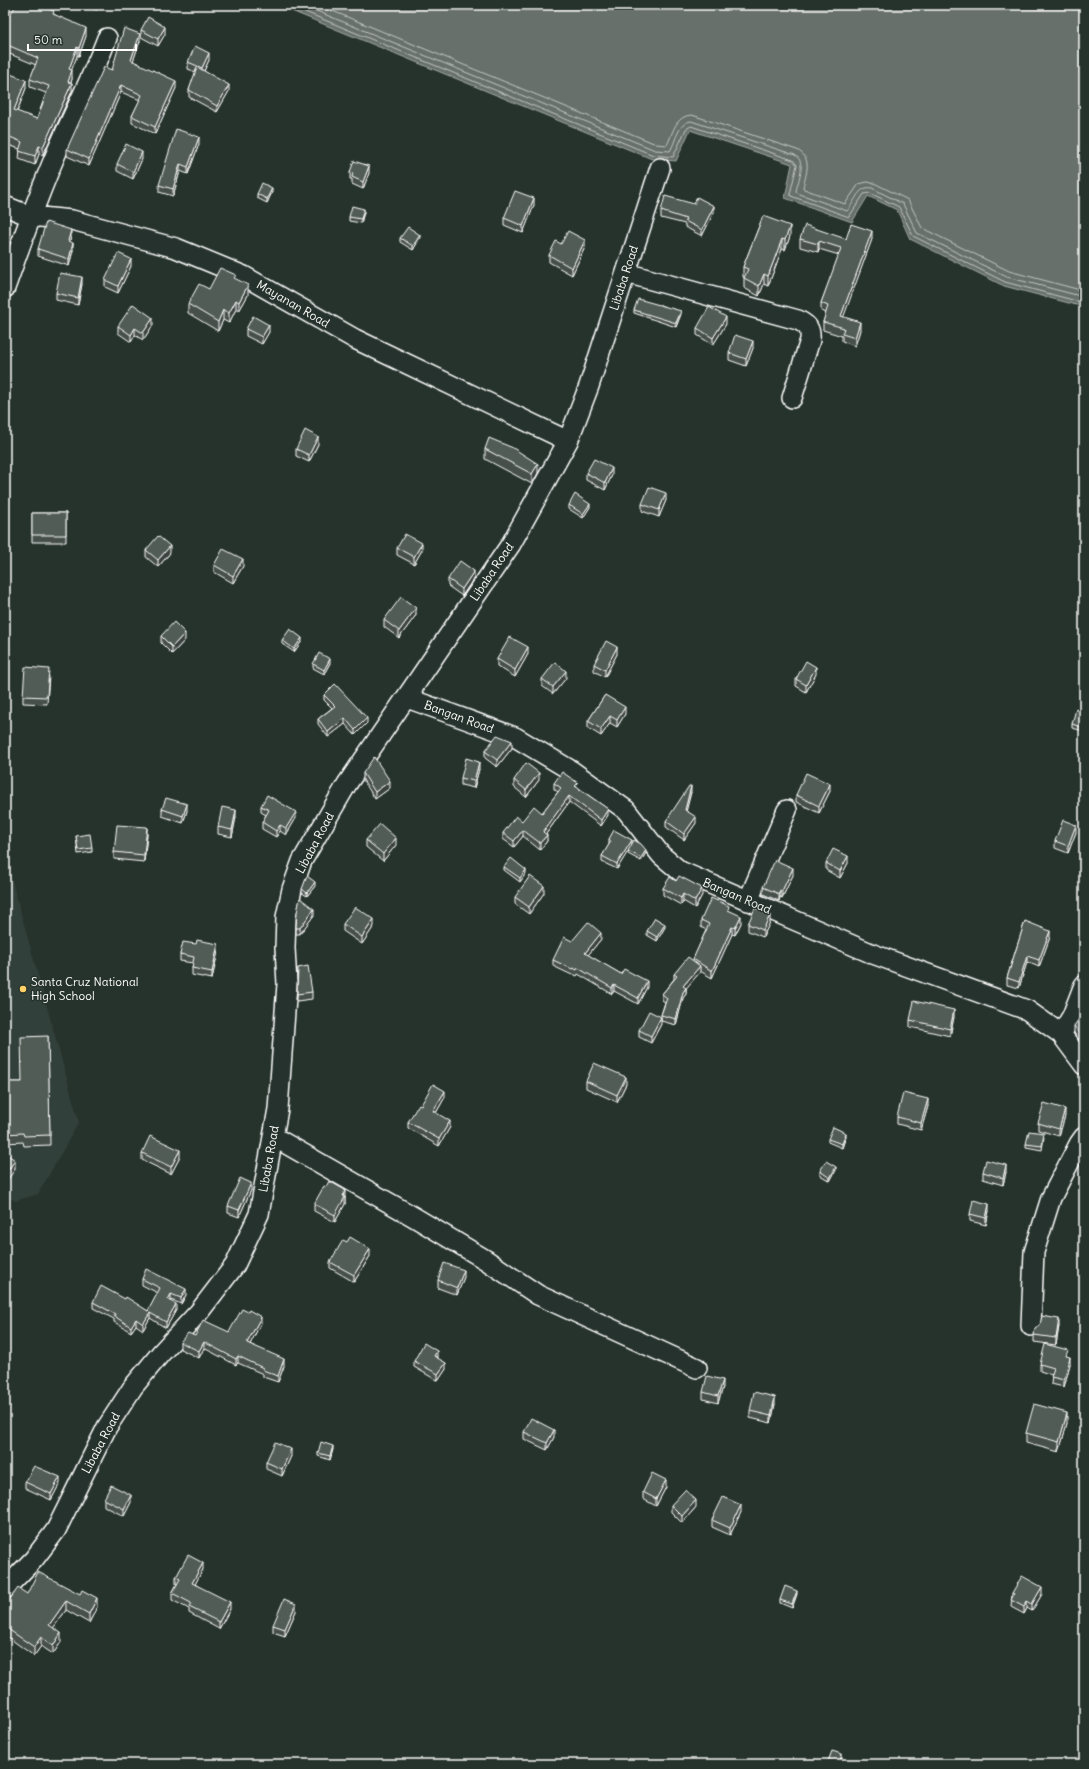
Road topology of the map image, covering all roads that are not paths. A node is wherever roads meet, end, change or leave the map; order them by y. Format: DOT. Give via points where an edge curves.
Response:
graph roads {
  1 [pos="107,38"];
  2 [pos="660,168"];
  3 [pos="5,206"];
  4 [pos="30,216"];
  5 [pos="626,273"];
  6 [pos="5,288"];
  7 [pos="792,398"];
  8 [pos="568,441"];
  9 [pos="407,698"];
  10 [pos="787,810"];
  11 [pos="748,901"];
  12 [pos="1084,985"];
  13 [pos="1061,1034"];
  14 [pos="1084,1065"];
  15 [pos="274,1137"];
  16 [pos="1084,1137"];
  17 [pos="1031,1326"];
  18 [pos="697,1368"];
  19 [pos="5,1589"];
  1 -- 4 [label="street"];
  2 -- 5 [label="street, Libaba Road"];
  3 -- 4 [label="street, Mayanan Road"];
  4 -- 6 [label="street"];
  4 -- 8 [label="street, Mayanan Road" via="72,220 176,248 244,276 355,339"];
  5 -- 7 [label="street" via="804,323 811,332 810,340"];
  5 -- 8 [label="street, Libaba Road"];
  8 -- 9 [label="street, Libaba Road" via="511,544"];
  9 -- 11 [label="street, Bangan Road" via="515,737 572,771 626,810 661,855 680,871"];
  9 -- 15 [label="street, Libaba Road" via="348,784 302,862 292,889 286,917 287,984"];
  10 -- 11 [label="street"];
  11 -- 13 [label="street, Bangan Road" via="873,954 1027,1010"];
  12 -- 13 [label="street" via="1072,1016"];
  13 -- 14 [label="street, Bangan Road"];
  15 -- 18 [label="street" via="414,1217 538,1295"];
  15 -- 19 [label="street, Libaba Road" via="259,1214 235,1265 199,1312 133,1387 107,1427 56,1530 34,1559"];
  16 -- 17 [label="street" via="1051,1198 1034,1252"];
}
